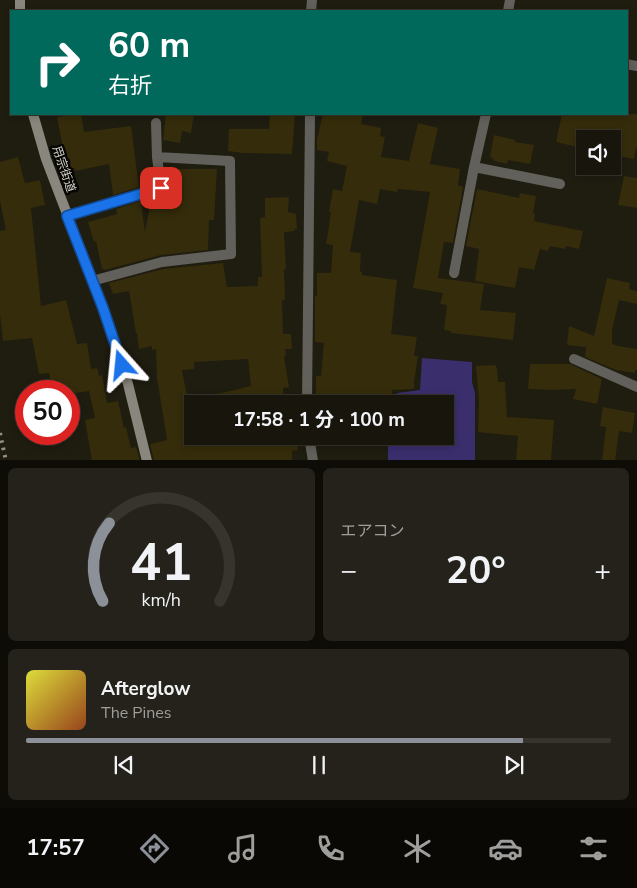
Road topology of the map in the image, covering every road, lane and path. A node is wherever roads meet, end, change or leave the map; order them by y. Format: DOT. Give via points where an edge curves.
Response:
graph roads {
  1 [pos="33,115"];
  2 [pos="310,115"];
  3 [pos="486,115"];
  4 [pos="156,123"];
  5 [pos="157,157"];
  6 [pos="474,167"];
  7 [pos="560,184"];
  8 [pos="67,216"];
  9 [pos="454,274"];
  10 [pos="92,281"];
  11 [pos="574,360"];
  12 [pos="637,387"];
  13 [pos="307,395"];
  14 [pos="310,445"];
  15 [pos="147,460"];
  16 [pos="313,460"];
  1 -- 8 [label="main road, 用宗街道"];
  2 -- 13 [label="street"];
  3 -- 6 [label="street"];
  4 -- 5 [label="street"];
  5 -- 8 [label="street" via="161,188"];
  5 -- 10 [label="street" via="230,161 232,254 162,262"];
  6 -- 7 [label="street"];
  6 -- 9 [label="street"];
  8 -- 10 [label="main road, 用宗街道"];
  10 -- 15 [label="main road, 用宗街道" via="128,384"];
  11 -- 12 [label="street"];
  14 -- 16 [label="street"];
}
